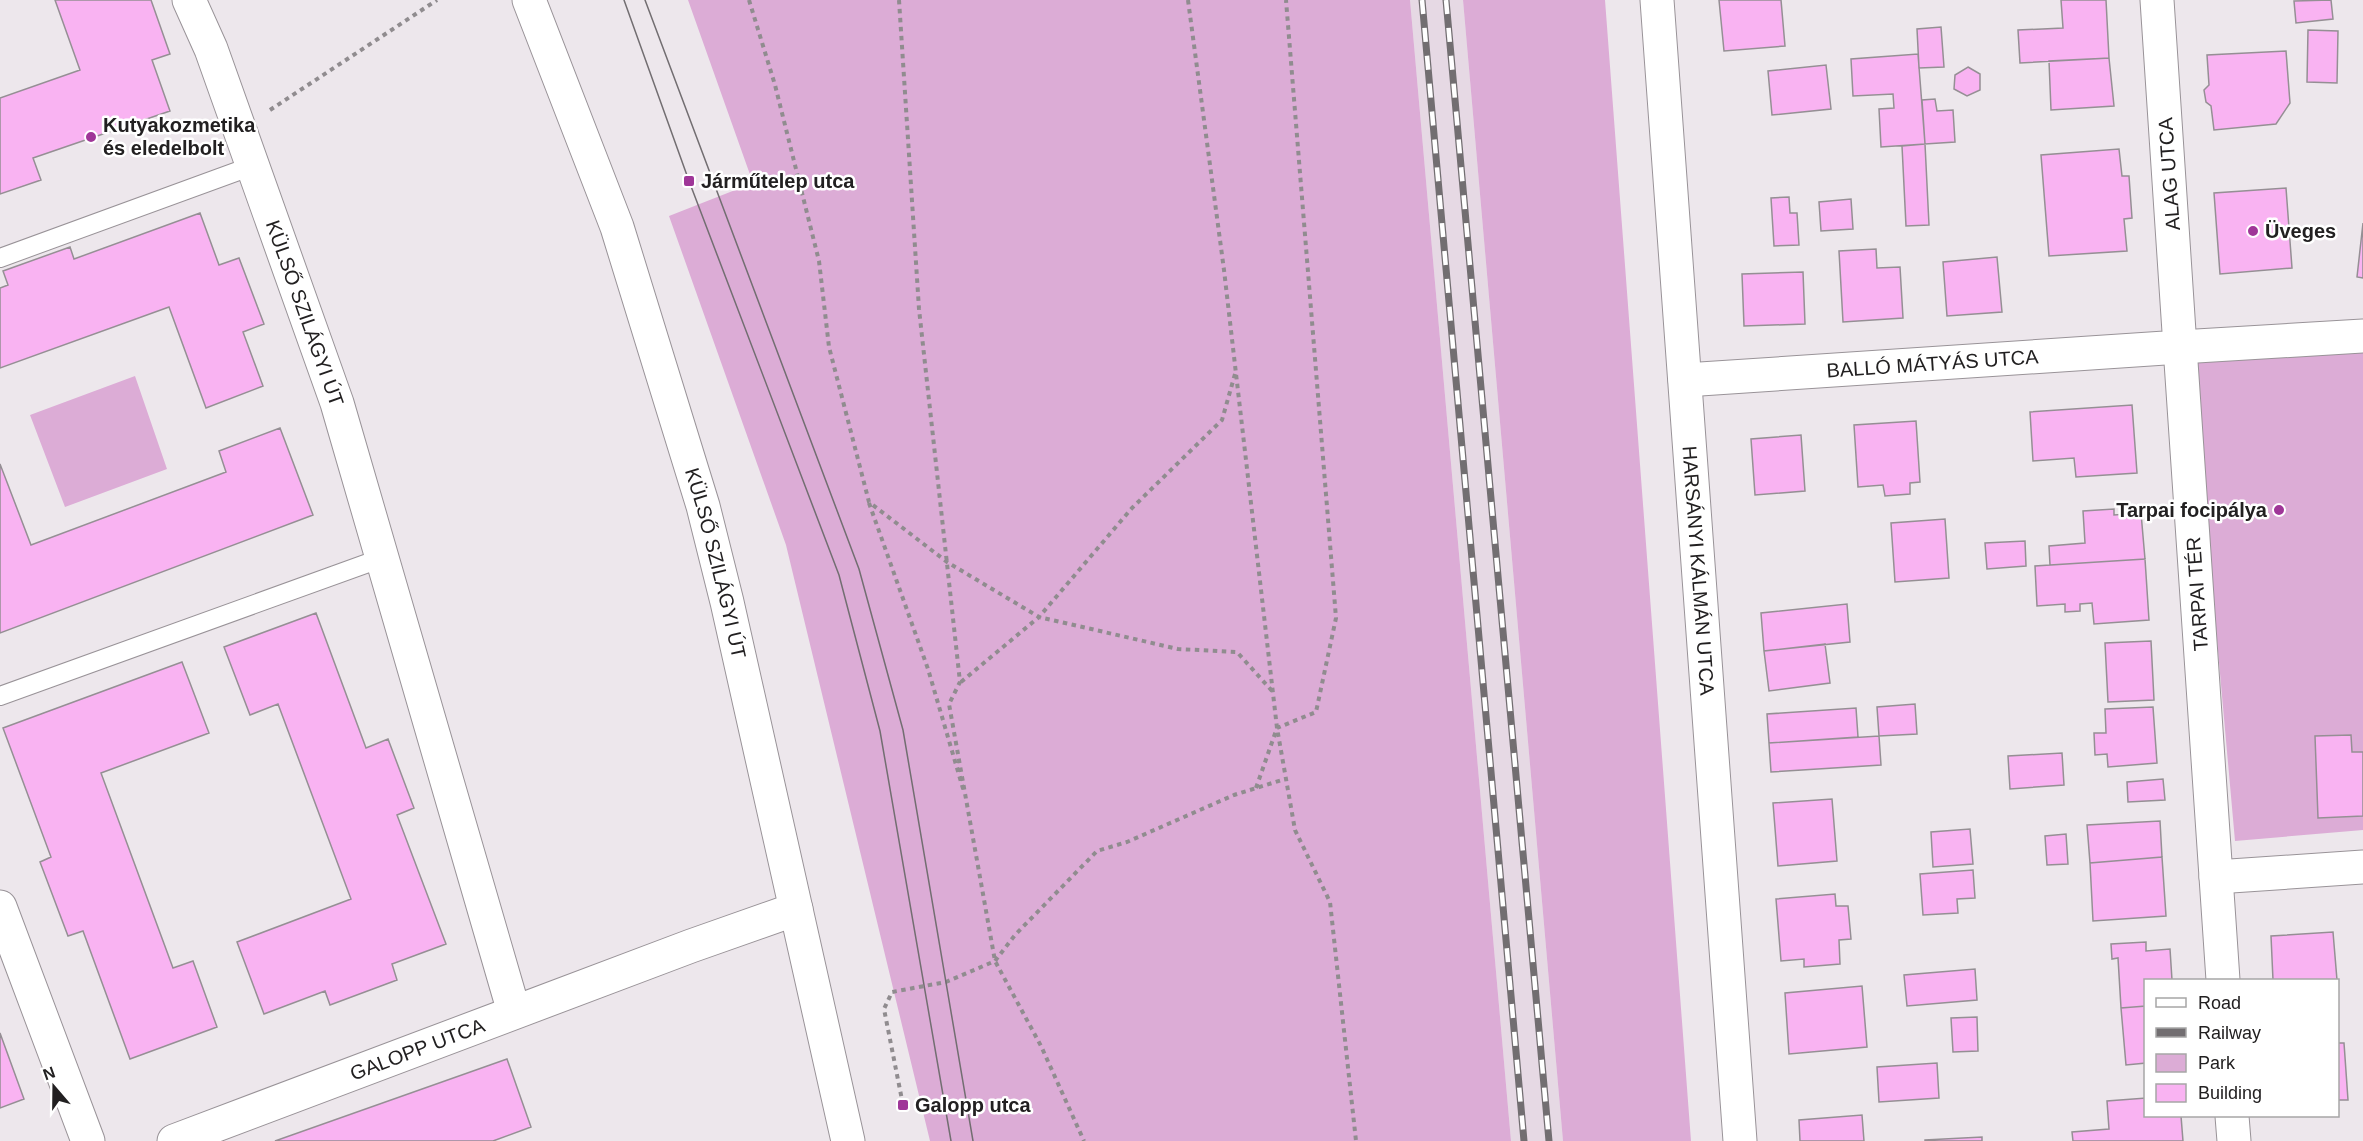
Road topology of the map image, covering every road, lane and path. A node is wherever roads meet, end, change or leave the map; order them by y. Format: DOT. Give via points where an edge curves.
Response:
graph roads {
  1 [pos="189,0"];
  2 [pos="437,0"];
  3 [pos="529,0"];
  4 [pos="749,0"];
  5 [pos="899,0"];
  6 [pos="1188,0"];
  7 [pos="1286,0"];
  8 [pos="1657,0"];
  9 [pos="2157,0"];
  10 [pos="239,130"];
  11 [pos="252,166"];
  12 [pos="0,258"];
  13 [pos="2363,336"];
  14 [pos="2180,347"];
  15 [pos="1236,370"];
  16 [pos="1685,380"];
  17 [pos="869,502"];
  18 [pos="382,558"];
  19 [pos="947,562"];
  20 [pos="1039,617"];
  21 [pos="960,682"];
  22 [pos="1274,693"];
  23 [pos="0,696"];
  24 [pos="1278,728"];
  25 [pos="1285,779"];
  26 [pos="1256,788"];
  27 [pos="970,815"];
  28 [pos="2363,867"];
  29 [pos="2216,877"];
  30 [pos="0,907"];
  31 [pos="796,909"];
  32 [pos="994,961"];
  33 [pos="2223,979"];
  34 [pos="514,1012"];
  35 [pos="903,1104"];
  36 [pos="2232,1117"];
  37 [pos="88,1141"];
  38 [pos="174,1141"];
  39 [pos="848,1141"];
  40 [pos="1084,1141"];
  41 [pos="1356,1141"];
  42 [pos="1740,1141"];
  43 [pos="2234,1141"];
  1 -- 10 [label="street, KÜLSŐ SZILÁGYI ÚT"];
  2 -- 10 [label="path"];
  3 -- 31 [label="street, KÜLSŐ SZILÁGYI ÚT" via="617,226 703,506"];
  4 -- 17 [label="path" via="775,85 819,261 829,347"];
  5 -- 19 [label="path" via="919,309"];
  6 -- 15 [label="path"];
  7 -- 24 [label="path" via="1336,618 1316,712"];
  8 -- 16 [label="street, HARSÁNYI KÁLMÁN UTCA"];
  9 -- 14 [label="street, ALAG UTCA"];
  10 -- 11 [label="street, KÜLSŐ SZILÁGYI ÚT"];
  11 -- 12 [label="lane"];
  11 -- 18 [label="street, KÜLSŐ SZILÁGYI ÚT" via="337,404"];
  13 -- 14 [label="street"];
  14 -- 16 [label="street, BALLÓ MÁTYÁS UTCA"];
  14 -- 29 [label="street, TARPAI TÉR"];
  15 -- 20 [label="path" via="1222,420 1132,508"];
  15 -- 22 [label="path"];
  16 -- 42 [label="street, HARSÁNYI KÁLMÁN UTCA"];
  17 -- 19 [label="path"];
  17 -- 27 [label="path" via="928,669"];
  18 -- 23 [label="lane"];
  18 -- 34 [label="street, KÜLSŐ SZILÁGYI ÚT"];
  19 -- 20 [label="path"];
  19 -- 21 [label="path"];
  20 -- 21 [label="path"];
  20 -- 22 [label="path" via="1178,649 1237,652"];
  21 -- 27 [label="path" via="949,704"];
  22 -- 24 [label="path"];
  24 -- 25 [label="path"];
  24 -- 26 [label="path"];
  25 -- 26 [label="path"];
  25 -- 41 [label="path" via="1295,830 1330,902"];
  26 -- 32 [label="path" via="1097,851"];
  27 -- 32 [label="path"];
  28 -- 29 [label="street"];
  29 -- 33 [label="street"];
  30 -- 37 [label="street"];
  31 -- 34 [label="street, GALOPP UTCA"];
  31 -- 39 [label="street, KÜLSŐ SZILÁGYI ÚT"];
  32 -- 35 [label="path" via="946,982 892,992 884,1009"];
  32 -- 40 [label="path" via="1041,1046"];
  34 -- 38 [label="street, GALOPP UTCA"];
  36 -- 43 [label="street"];
}
